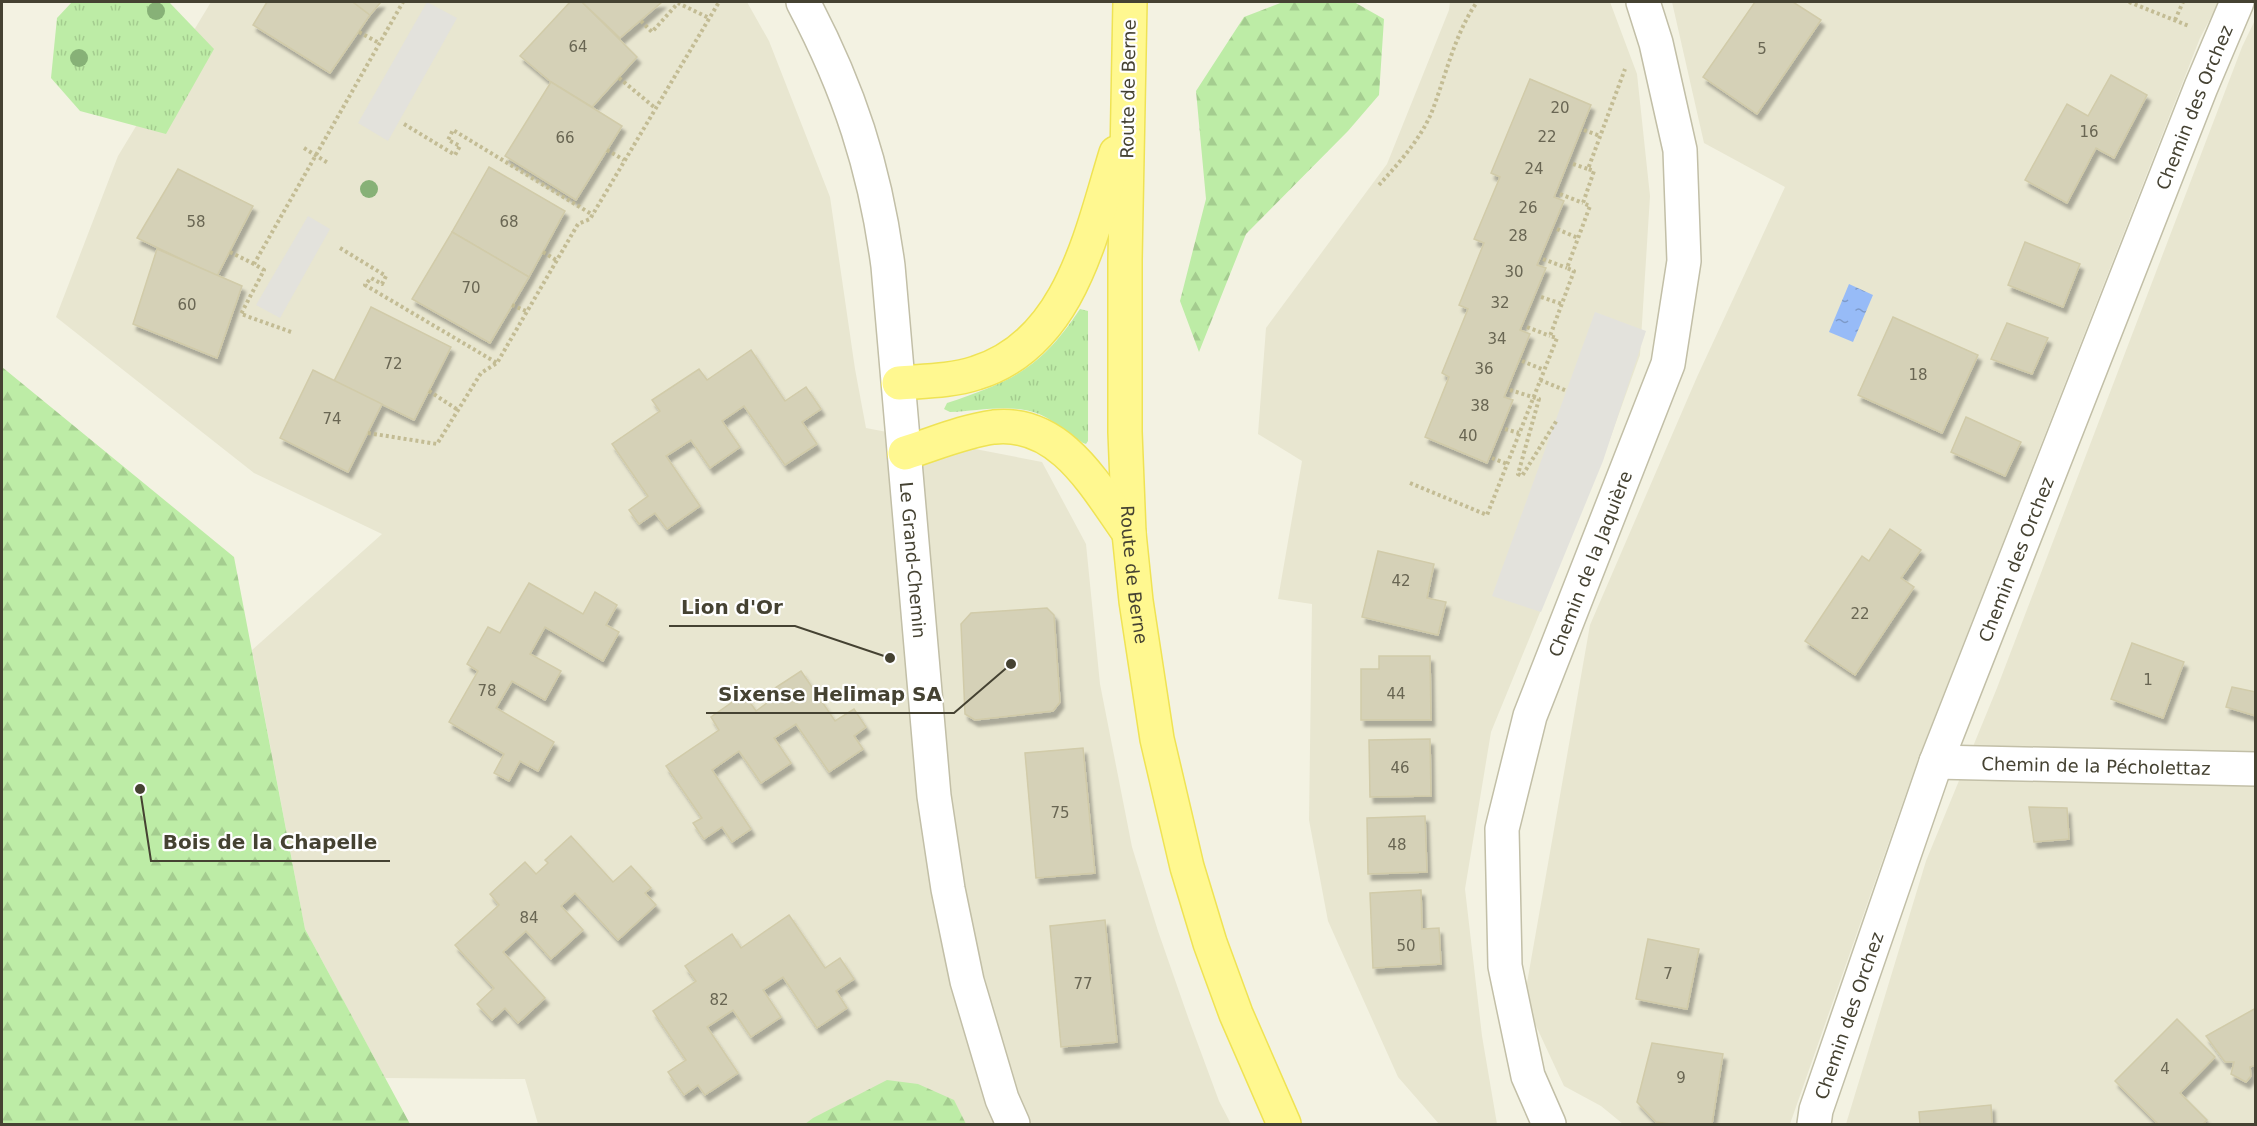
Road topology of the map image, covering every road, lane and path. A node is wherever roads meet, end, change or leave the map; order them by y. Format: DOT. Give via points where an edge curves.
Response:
graph roads {
  1 [pos="403,2"];
  2 [pos="719,2"];
  3 [pos="803,2"];
  4 [pos="1130,2"];
  5 [pos="1477,2"];
  6 [pos="1643,2"];
  7 [pos="2128,2"];
  8 [pos="2183,2"];
  9 [pos="2236,2"];
  10 [pos="709,18"];
  11 [pos="2175,20"];
  12 [pos="641,21"];
  13 [pos="2196,28"];
  14 [pos="359,32"];
  15 [pos="379,43"];
  16 [pos="1626,68"];
  17 [pos="619,78"];
  18 [pos="654,107"];
  19 [pos="1128,114"];
  20 [pos="404,124"];
  21 [pos="1584,130"];
  22 [pos="1600,136"];
  23 [pos="304,148"];
  24 [pos="608,150"];
  25 [pos="316,155"];
  26 [pos="624,160"];
  27 [pos="328,163"];
  28 [pos="1573,164"];
  29 [pos="1588,169"];
  30 [pos="1379,185"];
  31 [pos="1560,194"];
  32 [pos="1583,203"];
  33 [pos="592,215"];
  34 [pos="1557,229"];
  35 [pos="1578,238"];
  36 [pos="340,248"];
  37 [pos="230,252"];
  38 [pos="543,252"];
  39 [pos="1543,259"];
  40 [pos="556,260"];
  41 [pos="254,264"];
  42 [pos="1567,268"];
  43 [pos="1541,297"];
  44 [pos="512,304"];
  45 [pos="1562,304"];
  46 [pos="526,311"];
  47 [pos="1527,327"];
  48 [pos="291,332"];
  49 [pos="1550,336"];
  50 [pos="1522,361"];
  51 [pos="497,363"];
  52 [pos="1544,370"];
  53 [pos="1540,380"];
  54 [pos="899,383"];
  55 [pos="1510,390"];
  56 [pos="429,391"];
  57 [pos="1567,391"];
  58 [pos="1533,398"];
  59 [pos="458,410"];
  60 [pos="1557,420"];
  61 [pos="1505,429"];
  62 [pos="368,433"];
  63 [pos="1519,434"];
  64 [pos="905,453"];
  65 [pos="1492,458"];
  66 [pos="1507,464"];
  67 [pos="1410,483"];
  68 [pos="1129,533"];
  69 [pos="1936,762"];
  70 [pos="2256,769"];
  71 [pos="1013,1125"];
  72 [pos="1284,1125"];
  73 [pos="1549,1125"];
  74 [pos="1814,1125"];
  1 -- 15 [label="path"];
  2 -- 10 [label="path"];
  3 -- 54 [label="street, Le Grand-Chemin" via="841,79 875,183 888,266"];
  4 -- 19 [label="main road, Route de Berne"];
  5 -- 30 [label="path" via="1465,19 1430,116 1406,155"];
  6 -- 73 [label="street, Chemin de la Jaquière" via="1680,150 1684,261 1668,364 1530,716 1502,829 1505,966 1528,1076"];
  7 -- 11 [label="path"];
  8 -- 11 [label="path"];
  9 -- 69 [label="street, Chemin des Orchez"];
  10 -- 12 [label="path" via="678,3 652,32"];
  10 -- 18 [label="path"];
  11 -- 13 [label="path"];
  14 -- 15 [label="path"];
  15 -- 25 [label="path"];
  16 -- 22 [label="path"];
  17 -- 18 [label="path"];
  18 -- 26 [label="path"];
  19 -- 54 [label="main road" via="1083,257 1065,297 1041,331 1018,352 979,373 956,379"];
  19 -- 68 [label="main road, Route de Berne" via="1125,432"];
  20 -- 33 [label="path" via="456,155 460,146 448,140 453,130"];
  21 -- 22 [label="path"];
  22 -- 29 [label="path"];
  23 -- 25 [label="path"];
  24 -- 26 [label="path"];
  25 -- 27 [label="path"];
  25 -- 41 [label="path"];
  26 -- 33 [label="path"];
  28 -- 29 [label="path"];
  29 -- 32 [label="path" via="1594,171"];
  31 -- 32 [label="path"];
  32 -- 35 [label="path" via="1590,206"];
  33 -- 40 [label="path" via="578,224"];
  34 -- 35 [label="path"];
  35 -- 42 [label="path"];
  36 -- 51 [label="path" via="386,276 382,284 371,278 365,285"];
  37 -- 41 [label="path"];
  38 -- 40 [label="path"];
  39 -- 42 [label="path"];
  40 -- 46 [label="path"];
  41 -- 48 [label="path" via="264,270 242,314"];
  42 -- 45 [label="path" via="1574,271"];
  43 -- 45 [label="path"];
  44 -- 46 [label="path"];
  45 -- 49 [label="path"];
  46 -- 51 [label="path"];
  47 -- 49 [label="path"];
  49 -- 52 [label="path" via="1557,338"];
  50 -- 52 [label="path"];
  51 -- 59 [label="path" via="481,373"];
  52 -- 53 [label="path"];
  53 -- 57 [label="path"];
  53 -- 58 [label="path"];
  54 -- 64 [label="street, Le Grand-Chemin"];
  55 -- 58 [label="path"];
  56 -- 59 [label="path"];
  58 -- 60 [label="path" via="1539,399 1518,474 1522,476"];
  58 -- 63 [label="path"];
  59 -- 62 [label="path" via="437,444"];
  61 -- 63 [label="path"];
  63 -- 66 [label="path"];
  64 -- 68 [label="main road" via="994,428 1014,427 1040,434 1078,464"];
  64 -- 71 [label="street, Le Grand-Chemin" via="934,796 948,889 967,981"];
  65 -- 66 [label="path"];
  66 -- 67 [label="path" via="1487,515"];
  68 -- 72 [label="main road, Route de Berne" via="1157,739 1187,867 1236,1014"];
  69 -- 70 [label="street, Chemin de la Pécholettaz"];
  69 -- 74 [label="street, Chemin des Orchez"];
}
